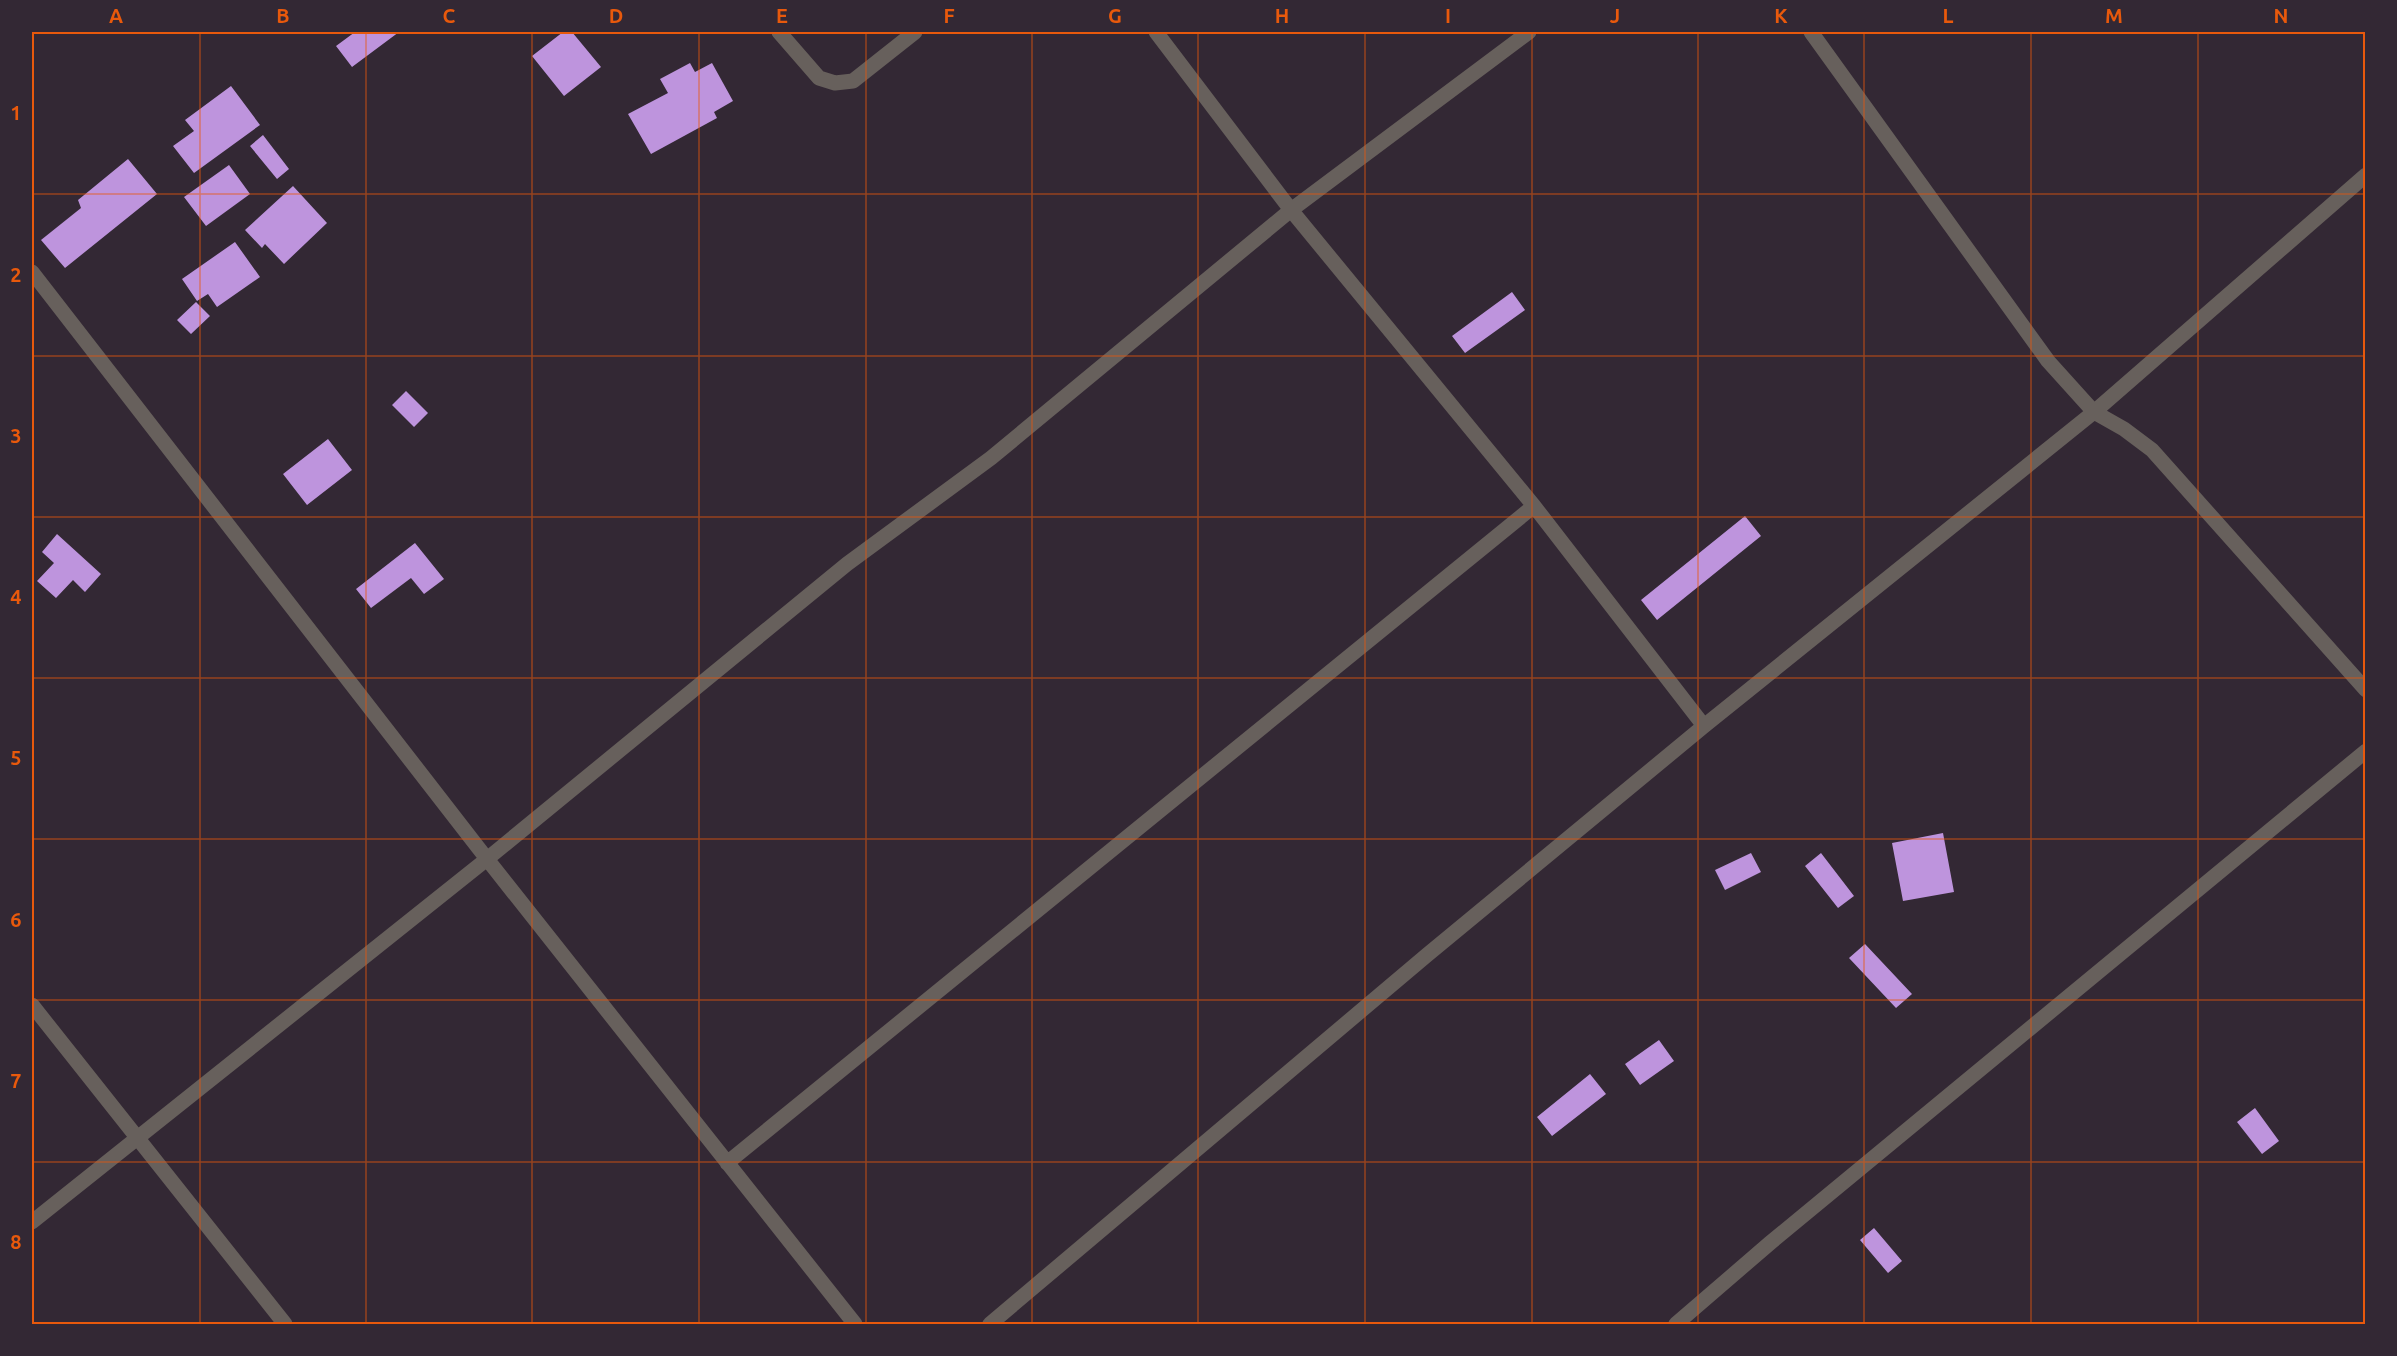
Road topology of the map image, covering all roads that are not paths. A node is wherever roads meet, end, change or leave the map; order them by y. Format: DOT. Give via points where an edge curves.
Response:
graph roads {
  1 [pos="779,32"];
  2 [pos="915,32"];
  3 [pos="1156,32"];
  4 [pos="1529,32"];
  5 [pos="1811,32"];
  6 [pos="2366,175"];
  7 [pos="1291,210"];
  8 [pos="32,272"];
  9 [pos="2094,412"];
  10 [pos="1534,506"];
  11 [pos="2366,690"];
  12 [pos="1704,726"];
  13 [pos="2366,751"];
  14 [pos="487,859"];
  15 [pos="32,1005"];
  16 [pos="136,1138"];
  17 [pos="727,1163"];
  18 [pos="32,1222"];
  19 [pos="285,1324"];
  20 [pos="855,1324"];
  21 [pos="990,1324"];
  22 [pos="1676,1324"];
  1 -- 2 [label="street" via="819,78 836,83 853,81"];
  3 -- 7 [label="street"];
  4 -- 7 [label="street"];
  5 -- 9 [label="street" via="2014,317"];
  6 -- 9 [label="street"];
  7 -- 10 [label="street"];
  7 -- 14 [label="street" via="991,458 847,564"];
  8 -- 14 [label="street"];
  9 -- 11 [label="street" via="2151,450"];
  9 -- 12 [label="street"];
  10 -- 12 [label="street"];
  10 -- 17 [label="street"];
  12 -- 21 [label="street"];
  13 -- 22 [label="street"];
  14 -- 16 [label="street"];
  14 -- 17 [label="street"];
  15 -- 16 [label="street"];
  16 -- 18 [label="street"];
  16 -- 19 [label="street"];
  17 -- 20 [label="street"];
}
